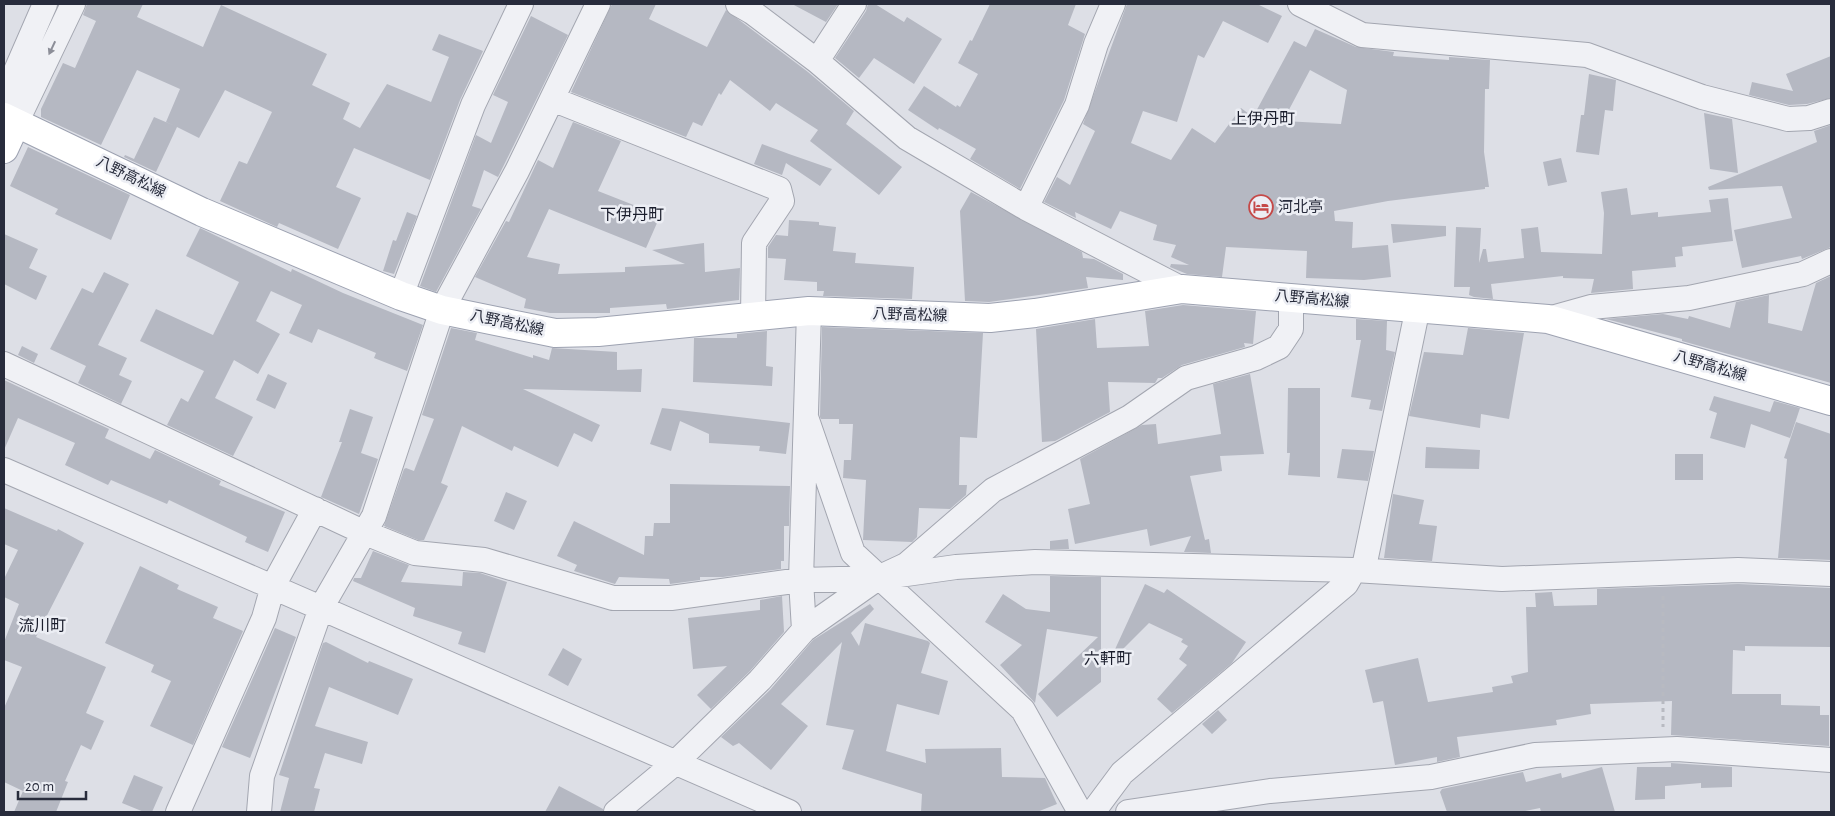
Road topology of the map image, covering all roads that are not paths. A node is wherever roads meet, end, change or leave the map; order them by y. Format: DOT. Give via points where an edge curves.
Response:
graph roads {
  1 [pos="45,4"];
  2 [pos="73,4"];
  3 [pos="522,4"];
  4 [pos="598,4"];
  5 [pos="738,4"];
  6 [pos="854,4"];
  7 [pos="1113,4"];
  8 [pos="1300,4"];
  9 [pos="817,61"];
  10 [pos="12,90"];
  11 [pos="552,99"];
  12 [pos="1831,111"];
  13 [pos="10,120"];
  14 [pos="4,149"];
  15 [pos="1026,208"];
  16 [pos="1831,261"];
  17 [pos="1182,289"];
  18 [pos="401,296"];
  19 [pos="1291,297"];
  20 [pos="1418,307"];
  21 [pos="442,310"];
  22 [pos="809,311"];
  23 [pos="753,316"];
  24 [pos="1548,319"];
  25 [pos="4,364"];
  26 [pos="1831,401"];
  27 [pos="806,417"];
  28 [pos="4,470"];
  29 [pos="315,509"];
  30 [pos="363,532"];
  31 [pos="1354,570"];
  32 [pos="1831,574"];
  33 [pos="878,578"];
  34 [pos="802,580"];
  35 [pos="273,586"];
  36 [pos="321,608"];
  37 [pos="804,630"];
  38 [pos="1831,760"];
  39 [pos="675,763"];
  40 [pos="178,812"];
  41 [pos="259,812"];
  42 [pos="616,812"];
  43 [pos="789,812"];
  44 [pos="1080,812"];
  45 [pos="1092,812"];
  46 [pos="1128,812"];
  1 -- 10 [label="street"];
  2 -- 10 [label="street, one-way"];
  3 -- 18 [label="street" via="473,105"];
  4 -- 11 [label="street"];
  5 -- 9 [label="street"];
  6 -- 9 [label="street"];
  7 -- 15 [label="street" via="1096,44 1077,106"];
  8 -- 12 [label="street" via="1362,35 1587,55 1702,97 1788,119 1809,118"];
  9 -- 15 [label="street" via="907,138"];
  10 -- 13 [label="street"];
  11 -- 21 [label="street" via="518,171"];
  11 -- 23 [label="street" via="779,189 782,201 754,243"];
  13 -- 14 [label="main road"];
  13 -- 18 [label="main road, 八野高松線" via="202,212"];
  15 -- 17 [label="street"];
  16 -- 24 [label="street" via="1803,274 1689,298 1591,307"];
  17 -- 19 [label="main road, 八野高松線"];
  17 -- 22 [label="main road, 八野高松線" via="990,318"];
  18 -- 21 [label="main road, 八野高松線"];
  19 -- 20 [label="main road, 八野高松線"];
  19 -- 33 [label="street" via="1291,329 1279,347 1256,358 1186,378 1130,417 992,490 906,565"];
  20 -- 24 [label="main road, 八野高松線"];
  20 -- 31 [label="street" via="1364,567"];
  21 -- 23 [label="main road, 八野高松線" via="554,333 598,332"];
  21 -- 30 [label="street" via="374,516"];
  22 -- 23 [label="main road, 八野高松線"];
  22 -- 27 [label="street"];
  24 -- 26 [label="main road, 八野高松線"];
  25 -- 29 [label="street"];
  27 -- 33 [label="street" via="852,552"];
  27 -- 34 [label="street"];
  28 -- 35 [label="street"];
  29 -- 30 [label="street"];
  29 -- 35 [label="street"];
  30 -- 34 [label="street" via="415,553 484,560 613,598 671,598"];
  30 -- 36 [label="street"];
  31 -- 32 [label="street" via="1502,579 1738,570"];
  31 -- 33 [label="street" via="1035,562 956,567"];
  31 -- 45 [label="street" via="1346,584 1122,773"];
  33 -- 34 [label="street"];
  33 -- 37 [label="street"];
  33 -- 44 [label="street" via="1023,710"];
  34 -- 37 [label="street"];
  35 -- 36 [label="street"];
  35 -- 40 [label="street" via="264,618"];
  36 -- 39 [label="street"];
  36 -- 41 [label="street" via="262,776"];
  37 -- 39 [label="street" via="760,680"];
  38 -- 46 [label="street" via="1664,750 1535,755 1431,777 1270,791"];
  39 -- 42 [label="street"];
  39 -- 43 [label="street"];
}
